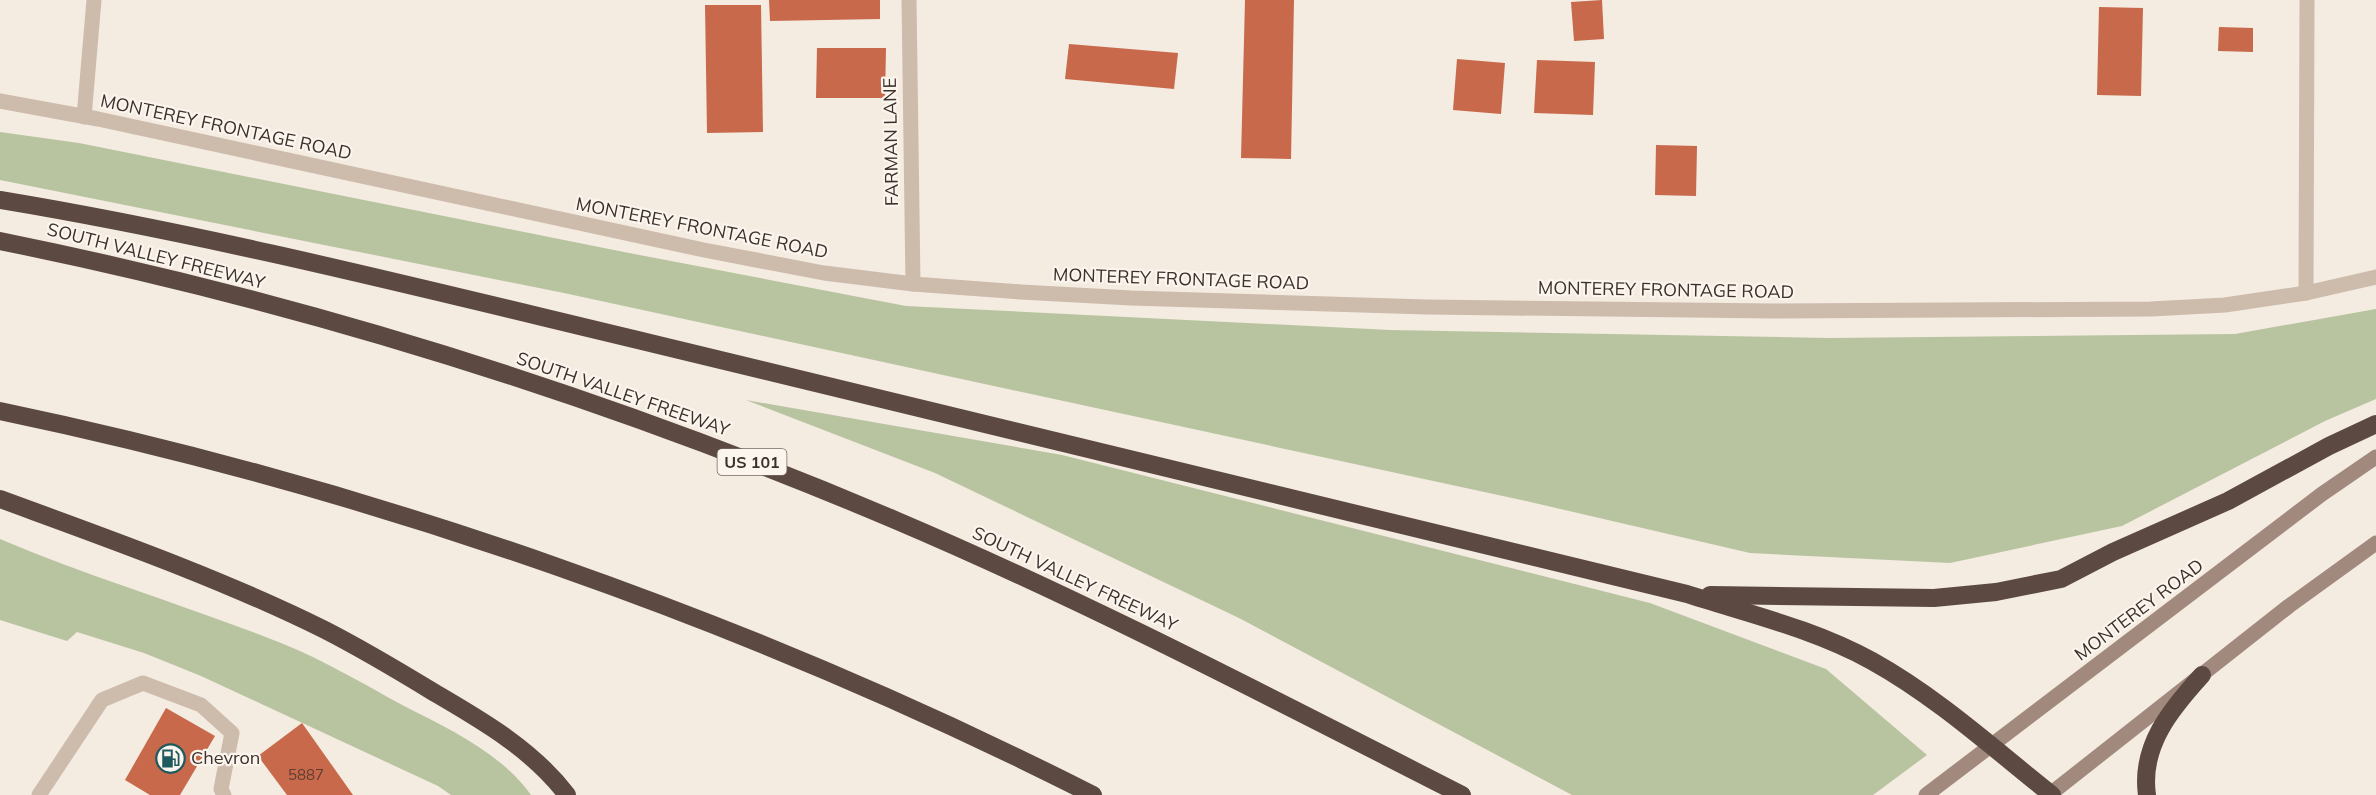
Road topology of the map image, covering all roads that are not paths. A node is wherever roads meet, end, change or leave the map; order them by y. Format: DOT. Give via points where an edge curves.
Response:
graph roads {
  1 [pos="94,0"];
  2 [pos="909,0"];
  3 [pos="2307,0"];
  4 [pos="0,101"];
  5 [pos="84,117"];
  6 [pos="0,200"];
  7 [pos="0,241"];
  8 [pos="2376,277"];
  9 [pos="913,284"];
  10 [pos="2306,292"];
  11 [pos="0,411"];
  12 [pos="2376,424"];
  13 [pos="2376,457"];
  14 [pos="0,499"];
  15 [pos="2376,543"];
  16 [pos="1687,594"];
  17 [pos="2202,675"];
  18 [pos="1990,746"];
  19 [pos="39,795"];
  20 [pos="224,795"];
  21 [pos="567,795"];
  22 [pos="1093,795"];
  23 [pos="1462,795"];
  24 [pos="1926,795"];
  25 [pos="2050,795"];
  26 [pos="2148,795"];
  1 -- 5 [label="street"];
  2 -- 9 [label="street, FARMAN LANE"];
  3 -- 10 [label="street"];
  4 -- 5 [label="street, MONTEREY FRONTAGE ROAD"];
  5 -- 9 [label="street, MONTEREY FRONTAGE ROAD" via="704,250 824,273"];
  6 -- 16 [label="highway" via="181,235 448,295"];
  7 -- 23 [label="highway, SOUTH VALLEY FREEWAY / US 101" via="183,283 387,338 555,391 754,463 894,519 1098,612"];
  8 -- 10 [label="street, MONTEREY FRONTAGE ROAD"];
  9 -- 10 [label="street, MONTEREY FRONTAGE ROAD" via="1131,298 1434,308 1772,311 2151,309 2225,304"];
  11 -- 22 [label="highway" via="152,446 287,483 579,576 821,670"];
  12 -- 16 [label="highway" via="2228,501 2061,579 1996,592 1934,598"];
  13 -- 18 [label="main road, MONTEREY ROAD"];
  14 -- 21 [label="highway" via="219,583 326,631 512,741 536,760"];
  15 -- 17 [label="main road"];
  16 -- 18 [label="highway" via="1803,630 1872,661"];
  17 -- 25 [label="main road"];
  17 -- 26 [label="highway" via="2156,735 2146,768"];
  18 -- 24 [label="main road, MONTEREY ROAD"];
  18 -- 25 [label="highway"];
  19 -- 20 [label="street" via="102,700 143,683 201,705 232,734 221,789"];
}
